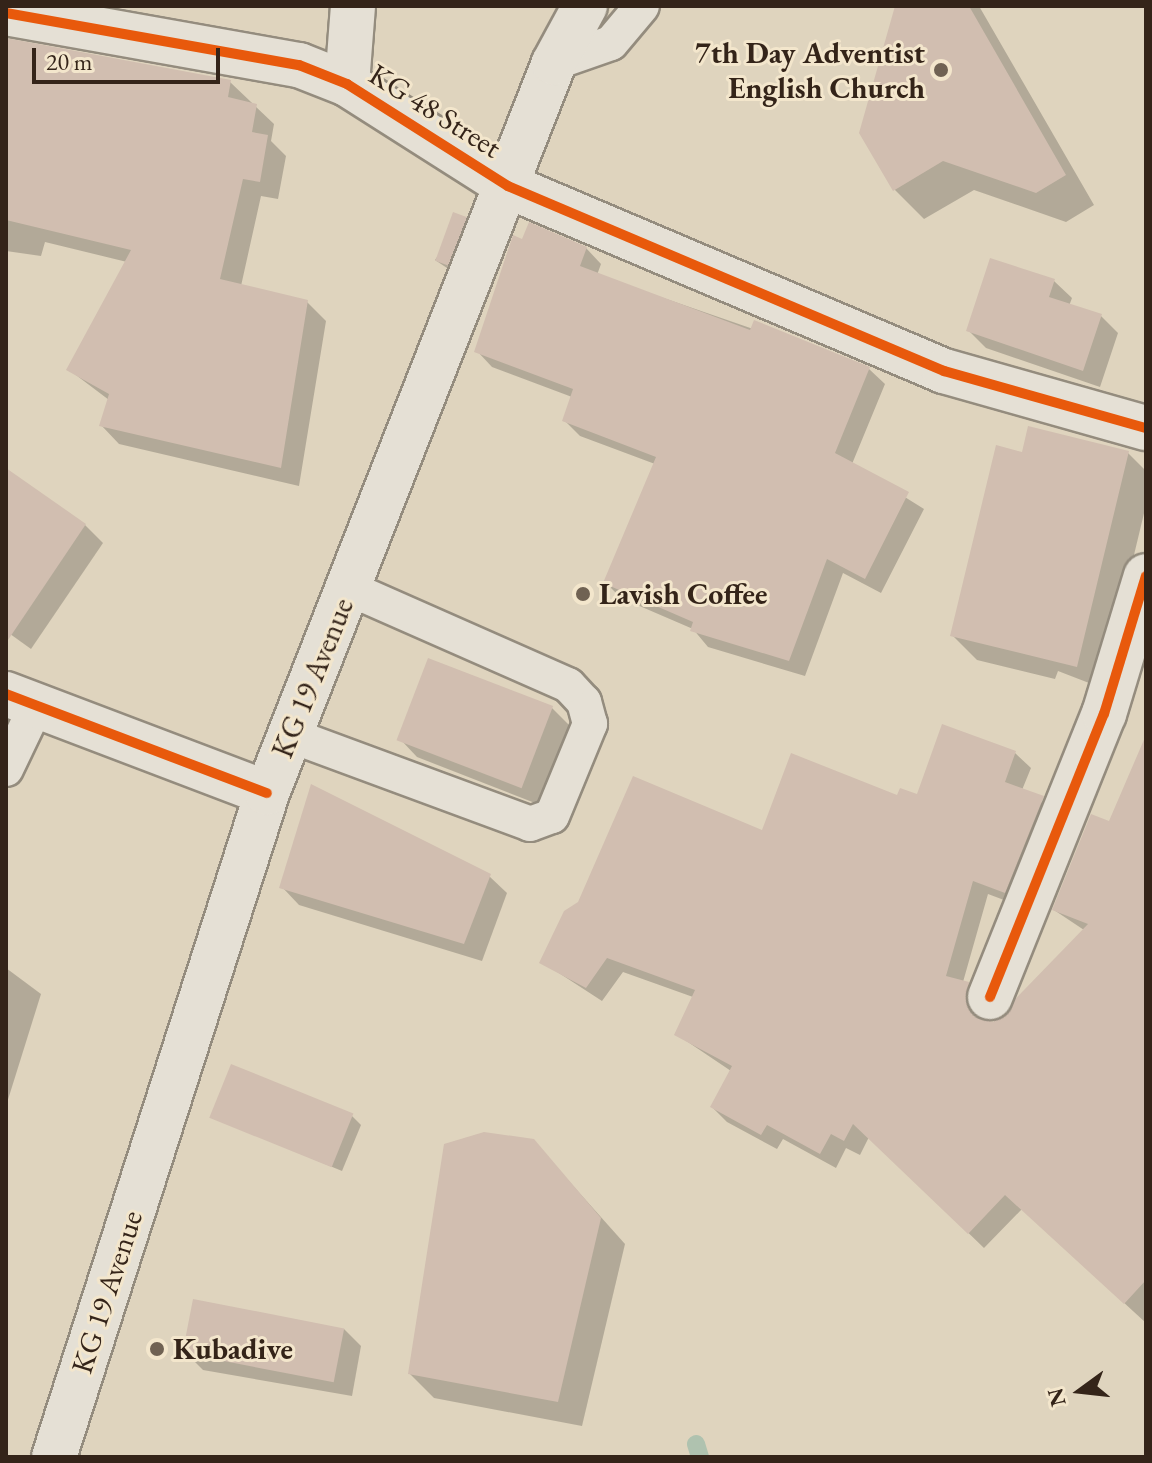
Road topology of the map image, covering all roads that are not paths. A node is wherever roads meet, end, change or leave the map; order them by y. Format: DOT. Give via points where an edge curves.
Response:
graph roads {
  1 [pos="353,6"];
  2 [pos="585,6"];
  3 [pos="642,6"];
  4 [pos="6,13"];
  5 [pos="554,63"];
  6 [pos="347,84"];
  7 [pos="508,186"];
  8 [pos="1146,428"];
  9 [pos="1146,576"];
  10 [pos="348,588"];
  11 [pos="21,700"];
  12 [pos="290,735"];
  13 [pos="6,769"];
  14 [pos="267,793"];
  15 [pos="990,997"];
  16 [pos="54,1457"];
  1 -- 6 [label="street"];
  2 -- 5 [label="street, KG 19 Avenue"];
  3 -- 5 [label="lane" via="611,43"];
  4 -- 6 [label="street, KG 48 Street" via="299,65"];
  5 -- 7 [label="street, KG 19 Avenue"];
  6 -- 7 [label="street, KG 48 Street"];
  7 -- 8 [label="street, KG 48 Street" via="944,371"];
  7 -- 10 [label="street, KG 19 Avenue"];
  9 -- 15 [label="street" via="1104,714"];
  10 -- 12 [label="street, KG 19 Avenue"];
  10 -- 12 [label="lane" via="568,685 584,702 590,724 552,816 530,824"];
  11 -- 13 [label="lane"];
  11 -- 14 [label="street"];
  12 -- 14 [label="street, KG 19 Avenue"];
  14 -- 16 [label="street, KG 19 Avenue"];
}
